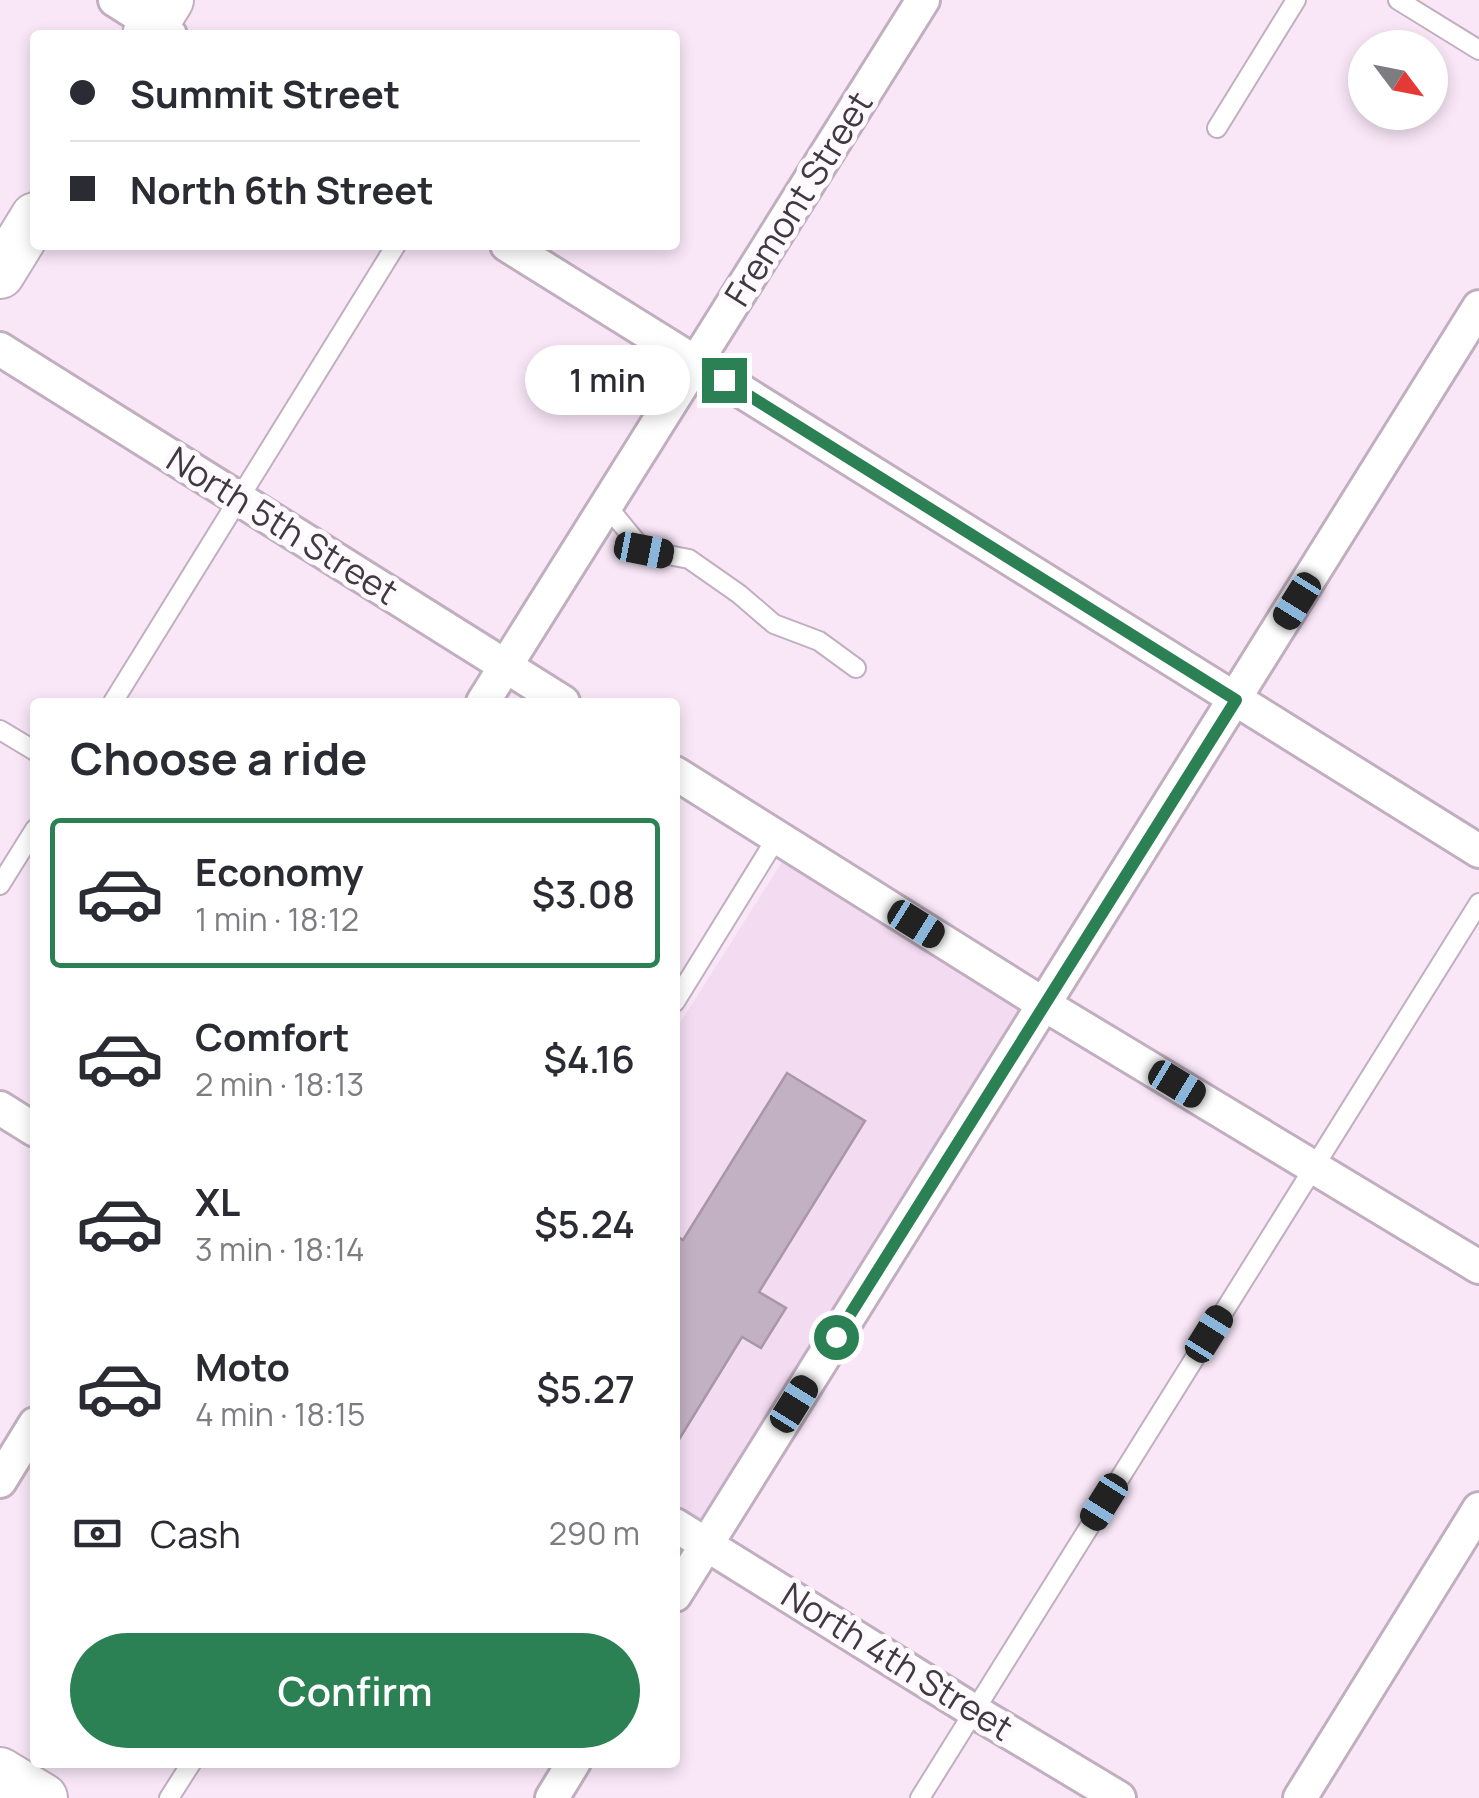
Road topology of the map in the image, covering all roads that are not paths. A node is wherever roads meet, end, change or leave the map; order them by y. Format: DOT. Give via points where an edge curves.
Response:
graph roads {
  1 [pos="923,0"];
  2 [pos="1296,0"];
  3 [pos="1398,0"];
  4 [pos="1479,50"];
  5 [pos="1217,128"];
  6 [pos="30,225"];
  7 [pos="393,250"];
  8 [pos="515,250"];
  9 [pos="0,274"];
  10 [pos="1479,307"];
  11 [pos="0,349"];
  12 [pos="696,363"];
  13 [pos="240,499"];
  14 [pos="607,506"];
  15 [pos="506,666"];
  16 [pos="856,668"];
  17 [pos="116,698"];
  18 [pos="486,698"];
  19 [pos="557,698"];
  20 [pos="1236,700"];
  21 [pos="0,730"];
  22 [pos="30,748"];
  23 [pos="680,775"];
  24 [pos="30,837"];
  25 [pos="777,837"];
  26 [pos="1479,851"];
  27 [pos="0,886"];
  28 [pos="1479,903"];
  29 [pos="680,994"];
  30 [pos="1045,1004"];
  31 [pos="0,1108"];
  32 [pos="30,1127"];
  33 [pos="1314,1167"];
  34 [pos="1479,1267"];
  35 [pos="30,1432"];
  36 [pos="0,1481"];
  37 [pos="1479,1509"];
  38 [pos="680,1529"];
  39 [pos="706,1544"];
  40 [pos="680,1587"];
  41 [pos="974,1711"];
  42 [pos="188,1768"];
  43 [pos="570,1768"];
  44 [pos="0,1772"];
  45 [pos="43,1798"];
  46 [pos="169,1798"];
  47 [pos="552,1798"];
  48 [pos="920,1798"];
  49 [pos="1119,1798"];
  50 [pos="1300,1798"];
  1 -- 12 [label="street, Fremont Street"];
  2 -- 5 [label="lane"];
  3 -- 4 [label="lane"];
  6 -- 9 [label="street"];
  7 -- 13 [label="lane"];
  8 -- 12 [label="street"];
  10 -- 20 [label="street"];
  11 -- 13 [label="street, North 5th Street"];
  12 -- 14 [label="street, Fremont Street"];
  12 -- 20 [label="street"];
  13 -- 15 [label="street, North 5th Street"];
  13 -- 17 [label="lane"];
  14 -- 15 [label="street, Fremont Street"];
  14 -- 16 [label="lane" via="644,550 689,559 774,624 820,641"];
  15 -- 18 [label="street, Fremont Street"];
  15 -- 19 [label="street, North 5th Street"];
  20 -- 26 [label="street"];
  20 -- 30 [label="street"];
  21 -- 22 [label="lane"];
  23 -- 25 [label="street"];
  24 -- 27 [label="lane"];
  25 -- 29 [label="lane"];
  25 -- 30 [label="street"];
  28 -- 33 [label="lane"];
  30 -- 33 [label="street"];
  30 -- 39 [label="street"];
  31 -- 32 [label="street"];
  33 -- 34 [label="street"];
  33 -- 41 [label="lane"];
  35 -- 36 [label="street"];
  37 -- 50 [label="street"];
  38 -- 39 [label="street, North 4th Street"];
  39 -- 40 [label="street"];
  39 -- 41 [label="street, North 4th Street"];
  41 -- 48 [label="lane"];
  41 -- 49 [label="street, North 4th Street"];
  42 -- 46 [label="lane"];
  43 -- 47 [label="street"];
  44 -- 45 [label="street"];
}
